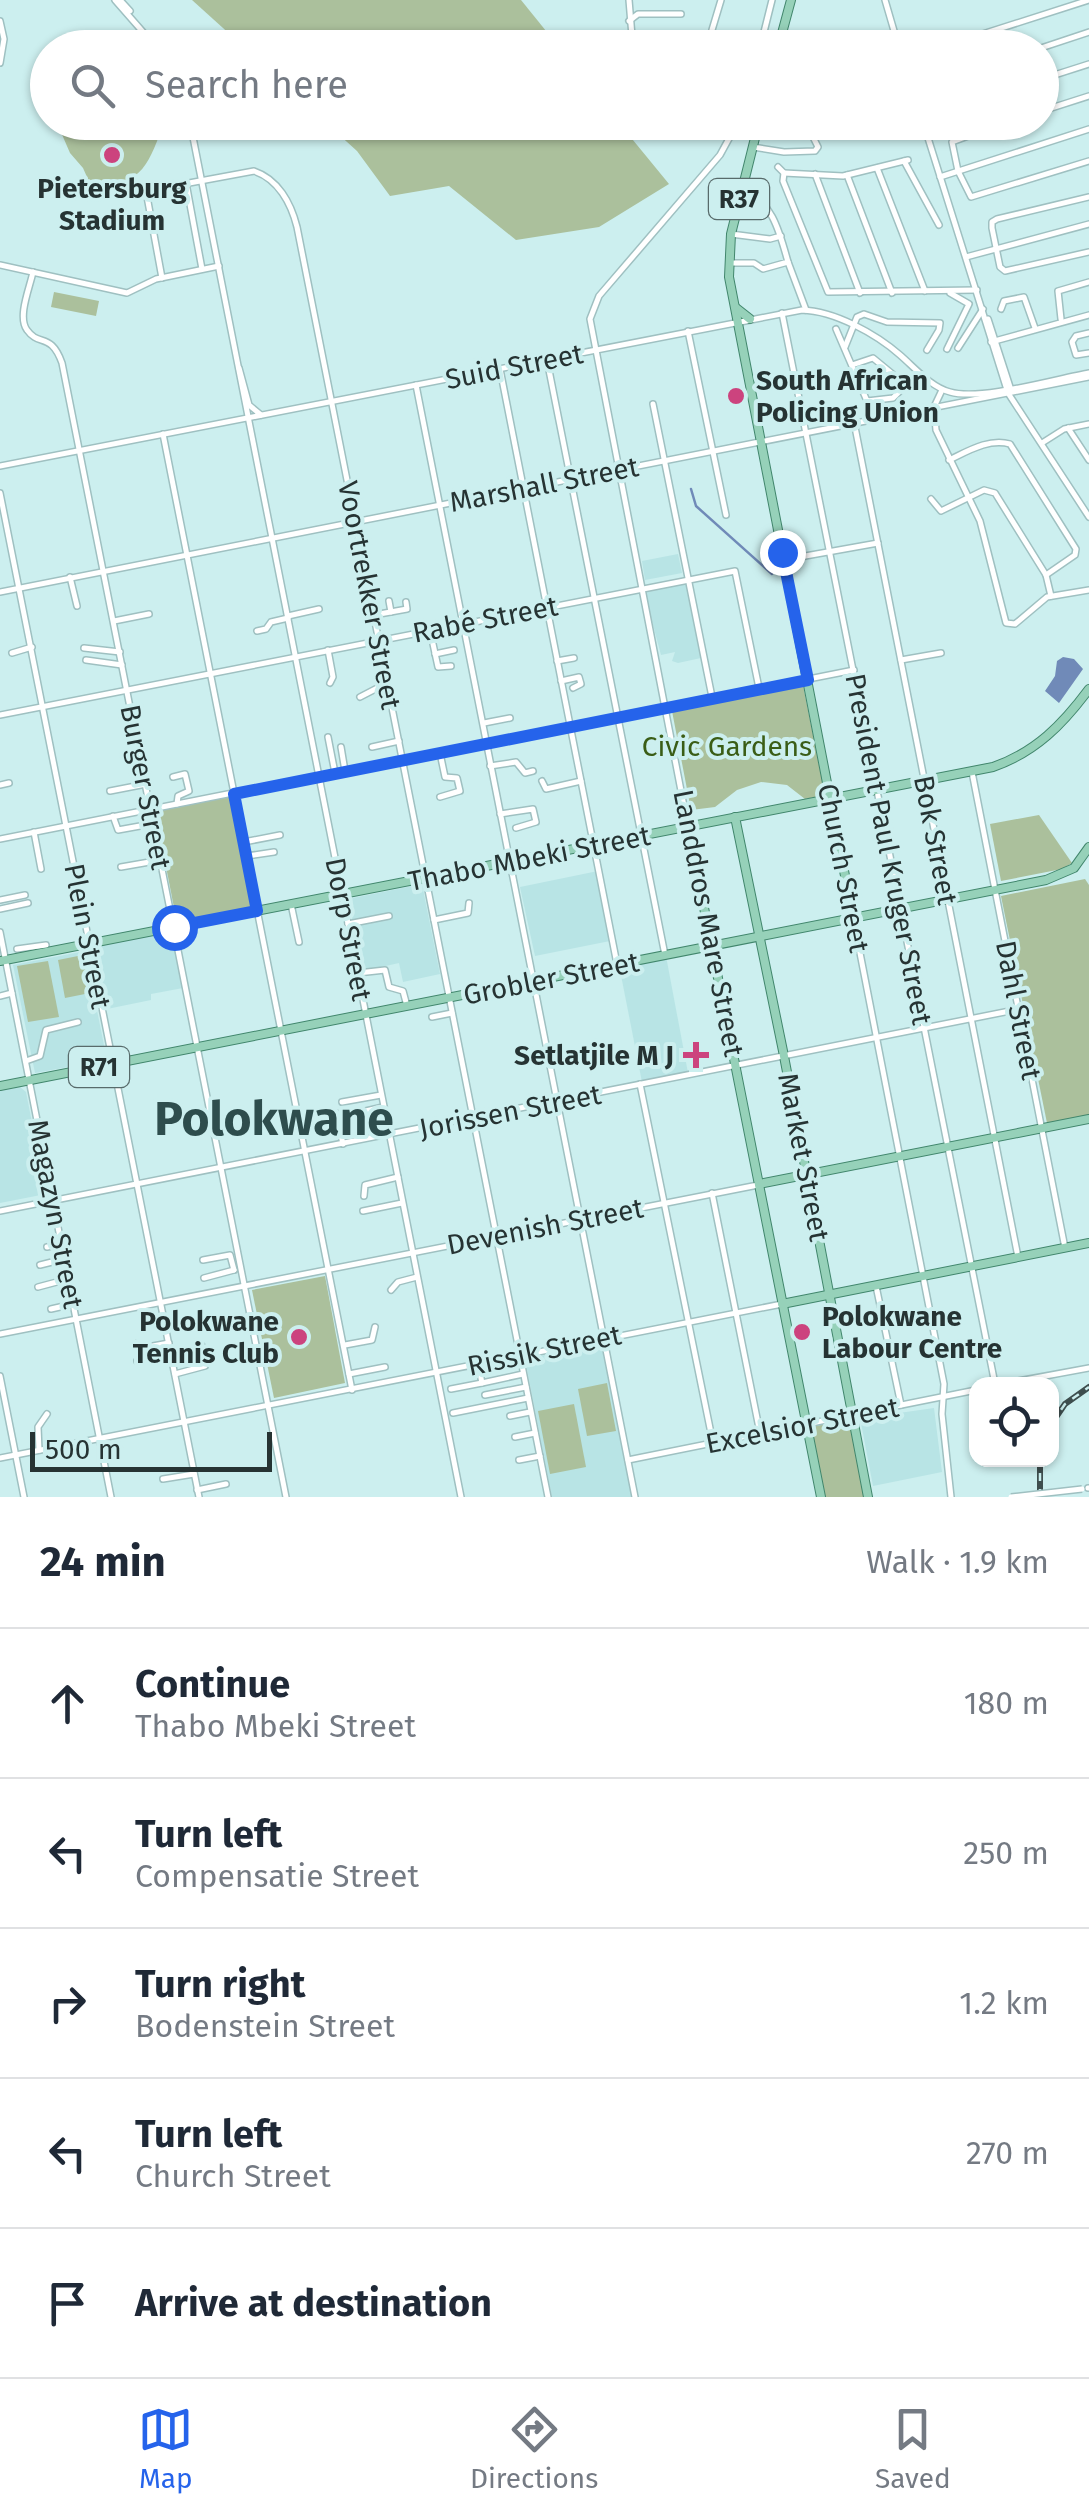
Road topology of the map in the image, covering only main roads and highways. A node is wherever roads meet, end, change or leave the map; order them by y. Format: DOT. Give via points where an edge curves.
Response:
graph roads {
  1 [pos="791,0"];
  2 [pos="783,30"];
  3 [pos="755,140"];
  4 [pos="733,304"];
  5 [pos="750,319"];
  6 [pos="1089,689"];
  7 [pos="831,799"];
  8 [pos="735,817"];
  9 [pos="688,827"];
  10 [pos="1089,848"];
  11 [pos="853,917"];
  12 [pos="760,936"];
  13 [pos="712,946"];
  14 [pos="3,960"];
  15 [pos="0,1086"];
  16 [pos="1089,1120"];
  17 [pos="806,1176"];
  18 [pos="760,1184"];
  19 [pos="1089,1243"];
  20 [pos="830,1294"];
  21 [pos="782,1304"];
  22 [pos="821,1497"];
  23 [pos="868,1497"];
  1 -- 2 [label="main road"];
  3 -- 4 [label="main road, Church Street / R37" via="730,234"];
  4 -- 5 [label="main road"];
  4 -- 7 [label="main road, Church Street / R37"];
  6 -- 7 [label="main road, Thabo Mbeki Street" via="1043,741 1004,763"];
  7 -- 8 [label="main road, Thabo Mbeki Street"];
  7 -- 11 [label="main road, Church Street / R37"];
  8 -- 9 [label="main road, Thabo Mbeki Street"];
  8 -- 12 [label="main road, Market Street"];
  9 -- 13 [label="main road, Landdros Mare Street"];
  9 -- 14 [label="main road, Thabo Mbeki Street" via="89,944 30,947"];
  10 -- 11 [label="main road, Grobler Street" via="1064,875"];
  11 -- 12 [label="main road, Grobler Street"];
  12 -- 13 [label="main road, Grobler Street / R71"];
  12 -- 17 [label="main road, Market Street"];
  13 -- 15 [label="main road, Grobler Street / R71"];
  13 -- 18 [label="main road, Landdros Mare Street"];
  16 -- 17 [label="main road, Devenish Street"];
  17 -- 18 [label="main road, Devenish Street"];
  17 -- 20 [label="main road, Market Street"];
  18 -- 21 [label="main road, Landdros Mare Street"];
  19 -- 20 [label="main road, Rissik Street"];
  20 -- 21 [label="main road, Rissik Street"];
  20 -- 23 [label="main road, Market Street"];
  21 -- 22 [label="main road, Landdros Mare Street"];
}
